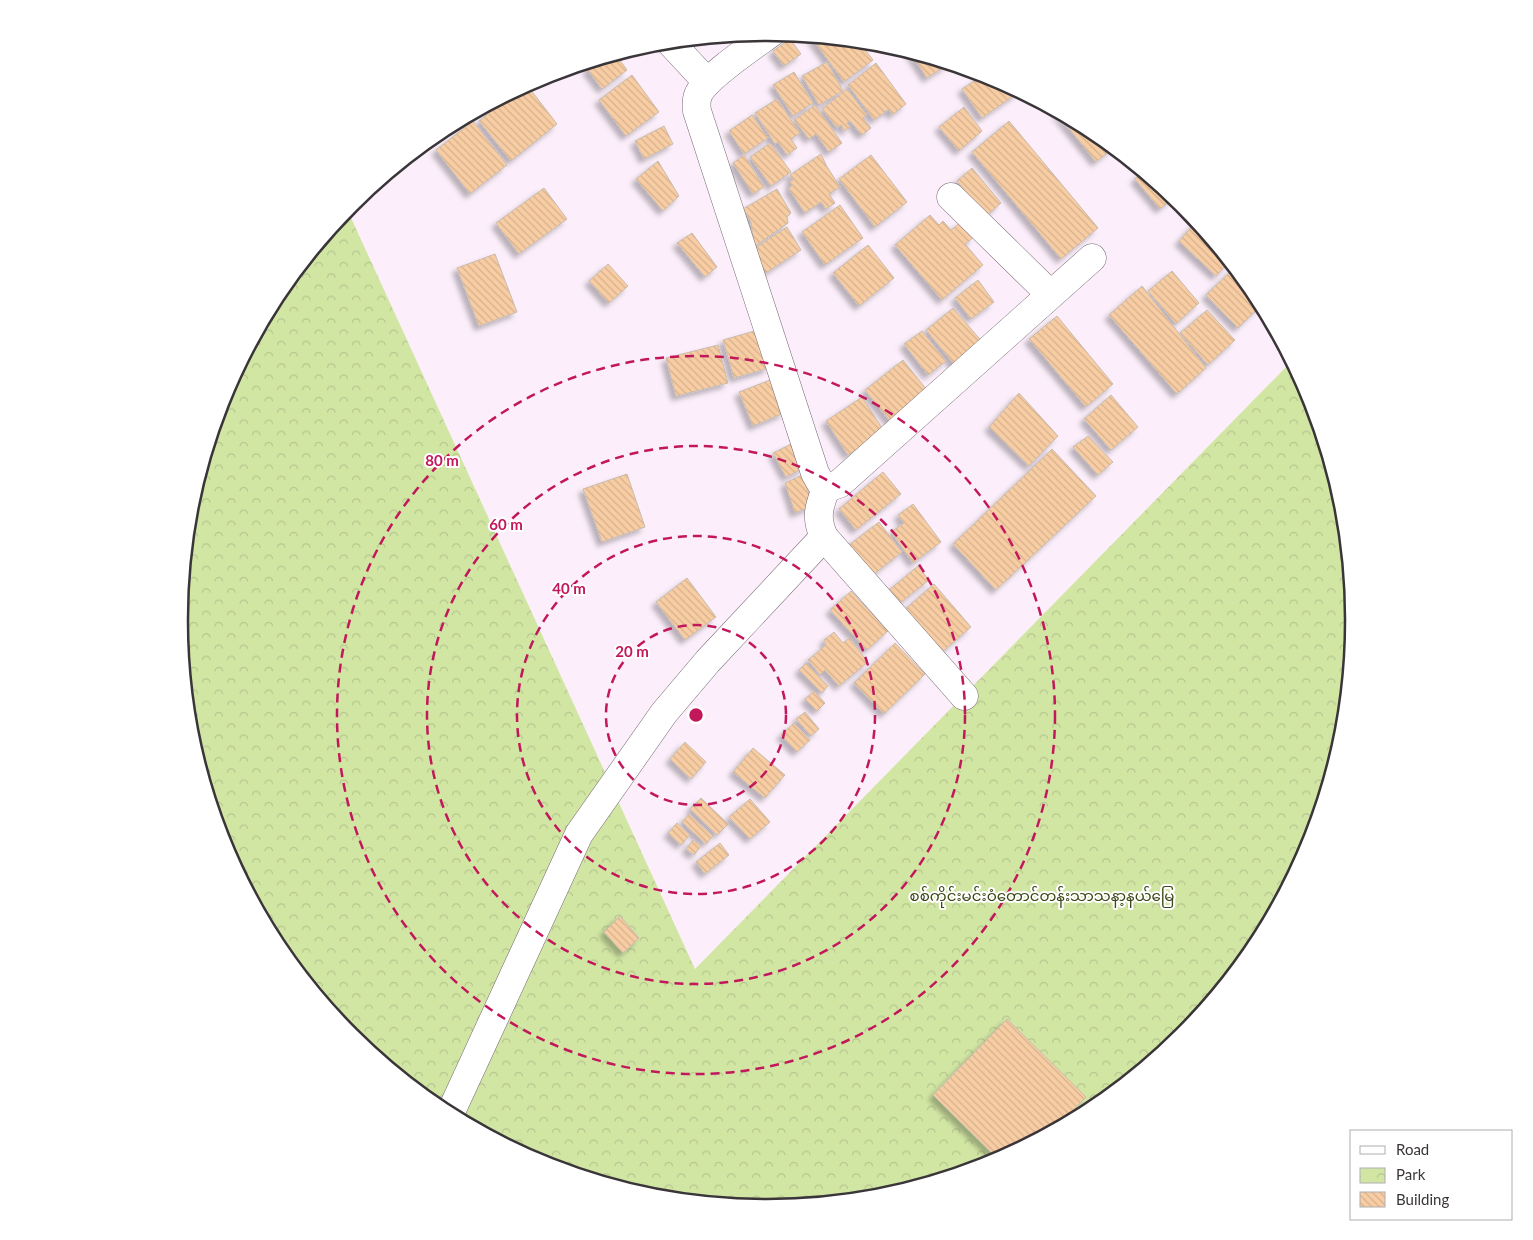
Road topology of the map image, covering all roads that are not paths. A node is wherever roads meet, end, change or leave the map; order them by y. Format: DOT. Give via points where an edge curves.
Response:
graph roads {
  1 [pos="760,41"];
  2 [pos="676,48"];
  3 [pos="707,82"];
  4 [pos="951,197"];
  5 [pos="1092,258"];
  6 [pos="1050,294"];
  7 [pos="826,488"];
  8 [pos="824,537"];
  9 [pos="964,696"];
  10 [pos="454,1106"];
  1 -- 3 [label="street"];
  2 -- 3 [label="street"];
  3 -- 7 [label="street" via="698,94 697,111 814,473"];
  4 -- 6 [label="street"];
  5 -- 6 [label="street"];
  6 -- 7 [label="street" via="839,484"];
  7 -- 8 [label="street" via="819,508 819,526"];
  8 -- 9 [label="street"];
  8 -- 10 [label="street" via="664,713 579,834"];
}
